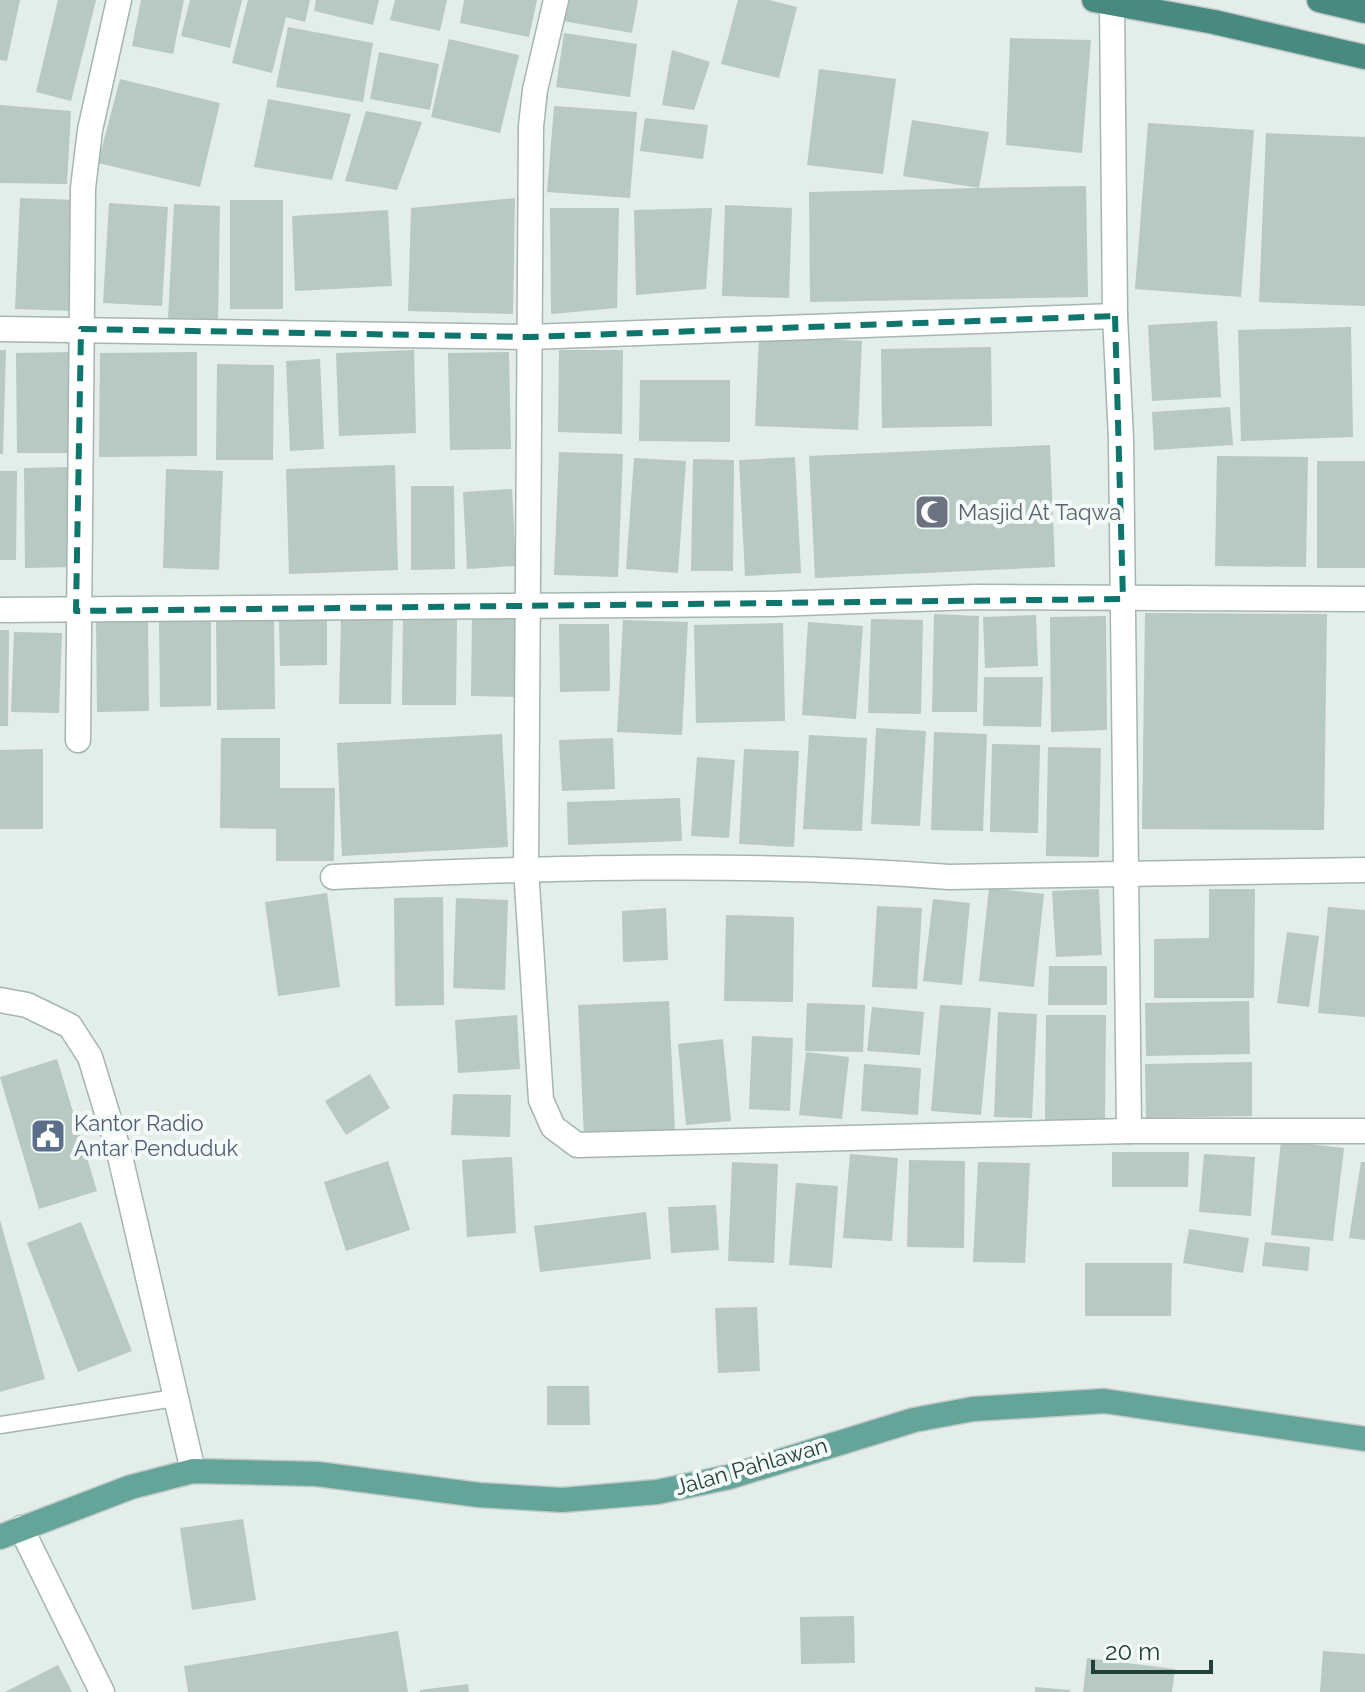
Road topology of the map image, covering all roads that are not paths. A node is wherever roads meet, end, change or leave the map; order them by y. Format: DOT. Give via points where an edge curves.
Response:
graph roads {
  1 [pos="119,0"];
  2 [pos="556,0"];
  3 [pos="1319,0"];
  4 [pos="1103,2"];
  5 [pos="1365,11"];
  6 [pos="1365,57"];
  7 [pos="1115,316"];
  8 [pos="0,329"];
  9 [pos="81,329"];
  10 [pos="529,337"];
  11 [pos="1123,599"];
  12 [pos="1365,599"];
  13 [pos="530,605"];
  14 [pos="0,610"];
  15 [pos="76,611"];
  16 [pos="78,740"];
  17 [pos="526,869"];
  18 [pos="1356,870"];
  19 [pos="1124,874"];
  20 [pos="333,877"];
  21 [pos="0,1000"];
  22 [pos="1129,1131"];
  23 [pos="1365,1131"];
  24 [pos="175,1398"];
  25 [pos="0,1425"];
  26 [pos="1365,1439"];
  27 [pos="193,1471"];
  28 [pos="10,1532"];
  29 [pos="102,1692"];
  1 -- 9 [label="street" via="90,130 83,188"];
  2 -- 10 [label="street" via="531,126"];
  3 -- 5 [label="highway"];
  4 -- 6 [label="highway"];
  4 -- 7 [label="street"];
  7 -- 10 [label="street"];
  7 -- 11 [label="street"];
  8 -- 9 [label="street"];
  9 -- 10 [label="street"];
  9 -- 15 [label="street"];
  10 -- 13 [label="street"];
  11 -- 12 [label="street"];
  11 -- 13 [label="street"];
  11 -- 19 [label="street"];
  13 -- 15 [label="street"];
  13 -- 17 [label="street"];
  14 -- 15 [label="street"];
  15 -- 16 [label="street"];
  17 -- 19 [label="street" via="949,877"];
  17 -- 20 [label="street"];
  17 -- 22 [label="street" via="541,1100 553,1127 577,1145"];
  18 -- 19 [label="street"];
  19 -- 22 [label="street"];
  21 -- 24 [label="street" via="27,1005 70,1026 90,1057 119,1152"];
  22 -- 23 [label="street"];
  24 -- 25 [label="lane"];
  24 -- 27 [label="street"];
  26 -- 27 [label="main road, Jalan Pahlawan" via="1104,1401 973,1409 914,1420 729,1477 657,1492 562,1500 317,1474"];
  27 -- 28 [label="main road, Jalan Pahlawan" via="131,1487"];
  28 -- 29 [label="street"];
}
